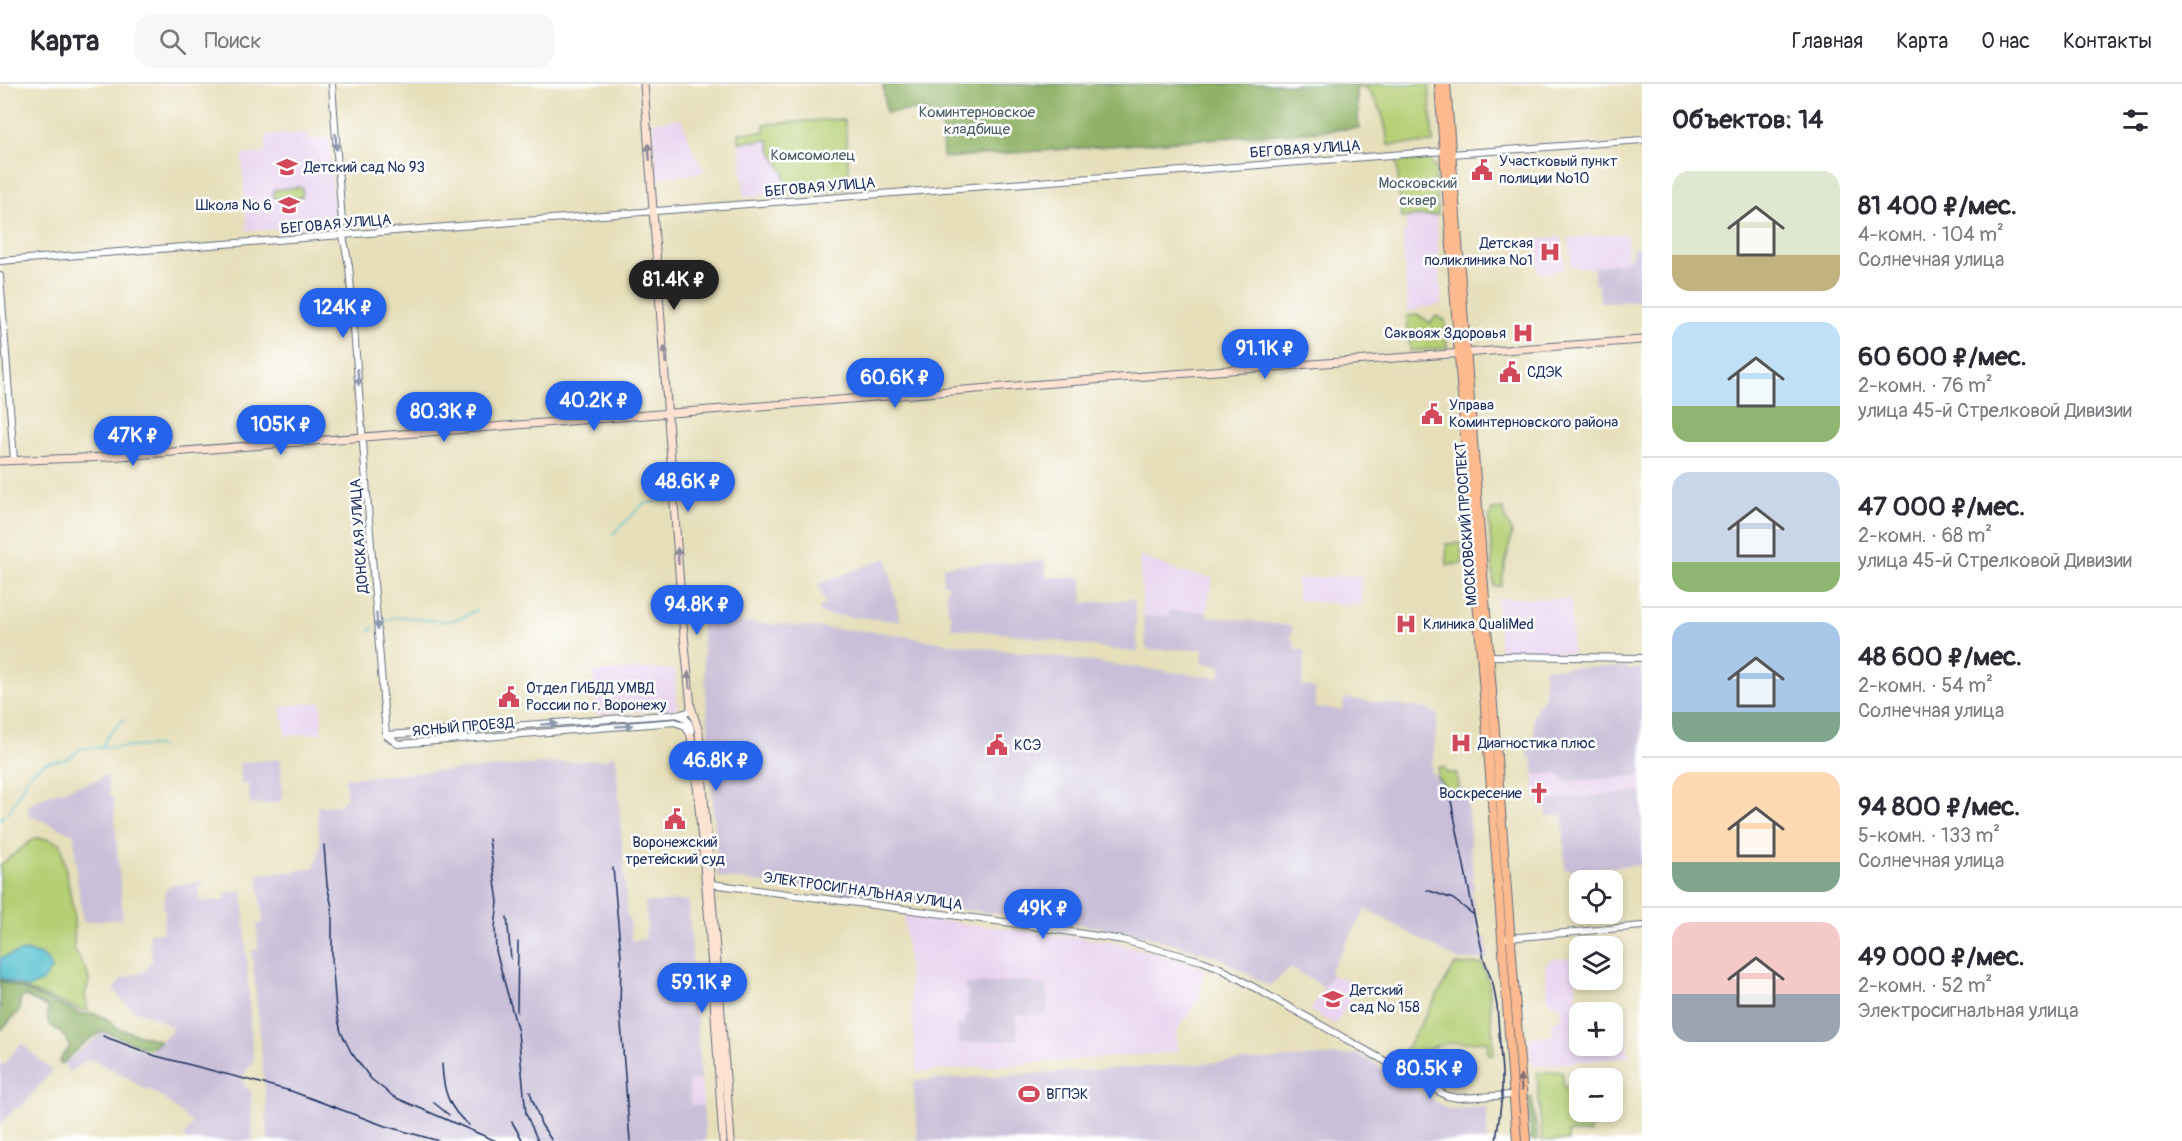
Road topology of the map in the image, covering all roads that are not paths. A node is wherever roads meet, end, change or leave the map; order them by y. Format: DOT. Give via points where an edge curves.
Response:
graph roads {
  1 [pos="332,84"];
  2 [pos="644,84"];
  3 [pos="1439,84"];
  4 [pos="1446,84"];
  5 [pos="1642,140"];
  6 [pos="1448,152"];
  7 [pos="654,211"];
  8 [pos="343,236"];
  9 [pos="0,261"];
  10 [pos="0,276"];
  11 [pos="1642,340"];
  12 [pos="1463,352"];
  13 [pos="669,413"];
  14 [pos="363,437"];
  15 [pos="14,460"];
  16 [pos="0,461"];
  17 [pos="1479,567"];
  18 [pos="1490,656"];
  19 [pos="1642,658"];
  20 [pos="691,707"];
  21 [pos="677,714"];
  22 [pos="433,732"];
  23 [pos="386,735"];
  24 [pos="691,736"];
  25 [pos="421,741"];
  26 [pos="708,884"];
  27 [pos="1642,926"];
  28 [pos="1507,938"];
  29 [pos="1514,1095"];
  30 [pos="723,1141"];
  31 [pos="731,1141"];
  32 [pos="1517,1141"];
  33 [pos="1526,1141"];
  1 -- 8 [label="street, ДОНСКАЯ УЛИЦА, one-way"];
  7 -- 2 [label="main road, one-way"];
  3 -- 6 [label="main road, МОСКОВСКИЙ ПРОСПЕКТ"];
  4 -- 6 [label="main road, МОСКОВСКИЙ ПРОСПЕКТ"];
  5 -- 6 [label="street, БЕГОВАЯ УЛИЦА"];
  6 -- 7 [label="street, БЕГОВАЯ УЛИЦА"];
  6 -- 12 [label="main road, МОСКОВСКИЙ ПРОСПЕКТ"];
  7 -- 8 [label="street, БЕГОВАЯ УЛИЦА"];
  13 -- 7 [label="main road, one-way"];
  8 -- 9 [label="street, БЕГОВАЯ УЛИЦА"];
  8 -- 14 [label="street, ДОНСКАЯ УЛИЦА, one-way" via="349,266"];
  10 -- 15 [label="street"];
  11 -- 12 [label="main road"];
  12 -- 13 [label="main road"];
  12 -- 17 [label="main road, МОСКОВСКИЙ ПРОСПЕКТ"];
  13 -- 14 [label="main road"];
  20 -- 13 [label="main road, one-way"];
  14 -- 15 [label="main road" via="108,457"];
  14 -- 23 [label="street, ДОНСКАЯ УЛИЦА, one-way"];
  15 -- 16 [label="main road"];
  17 -- 18 [label="main road, МОСКОВСКИЙ ПРОСПЕКТ"];
  17 -- 28 [label="main road, МОСКОВСКИЙ ПРОСПЕКТ"];
  18 -- 19 [label="street"];
  18 -- 28 [label="main road, МОСКОВСКИЙ ПРОСПЕКТ"];
  20 -- 21 [label="street, ЯСНЫЙ ПРОЕЗД" via="686,714"];
  20 -- 26 [label="main road" via="699,732"];
  22 -- 21 [label="street, ЯСНЫЙ ПРОЕЗД, one-way"];
  21 -- 24 [label="street" via="689,722"];
  22 -- 23 [label="street, ЯСНЫЙ ПРОЕЗД"];
  22 -- 25 [label="street"];
  23 -- 25 [label="street, ЯСНЫЙ ПРОЕЗД" via="398,744"];
  25 -- 24 [label="street, ЯСНЫЙ ПРОЕЗД, one-way" via="675,722"];
  24 -- 26 [label="main road"];
  26 -- 29 [label="street, ЭЛЕКТРОСИГНАЛЬНАЯ УЛИЦА" via="1124,940 1218,967 1447,1096"];
  26 -- 30 [label="main road"];
  26 -- 31 [label="main road"];
  27 -- 28 [label="street"];
  28 -- 29 [label="main road, МОСКОВСКИЙ ПРОСПЕКТ"];
  33 -- 28 [label="main road, МОСКОВСКИЙ ПРОСПЕКТ, one-way"];
  29 -- 32 [label="main road, МОСКОВСКИЙ ПРОСПЕКТ"];
}
